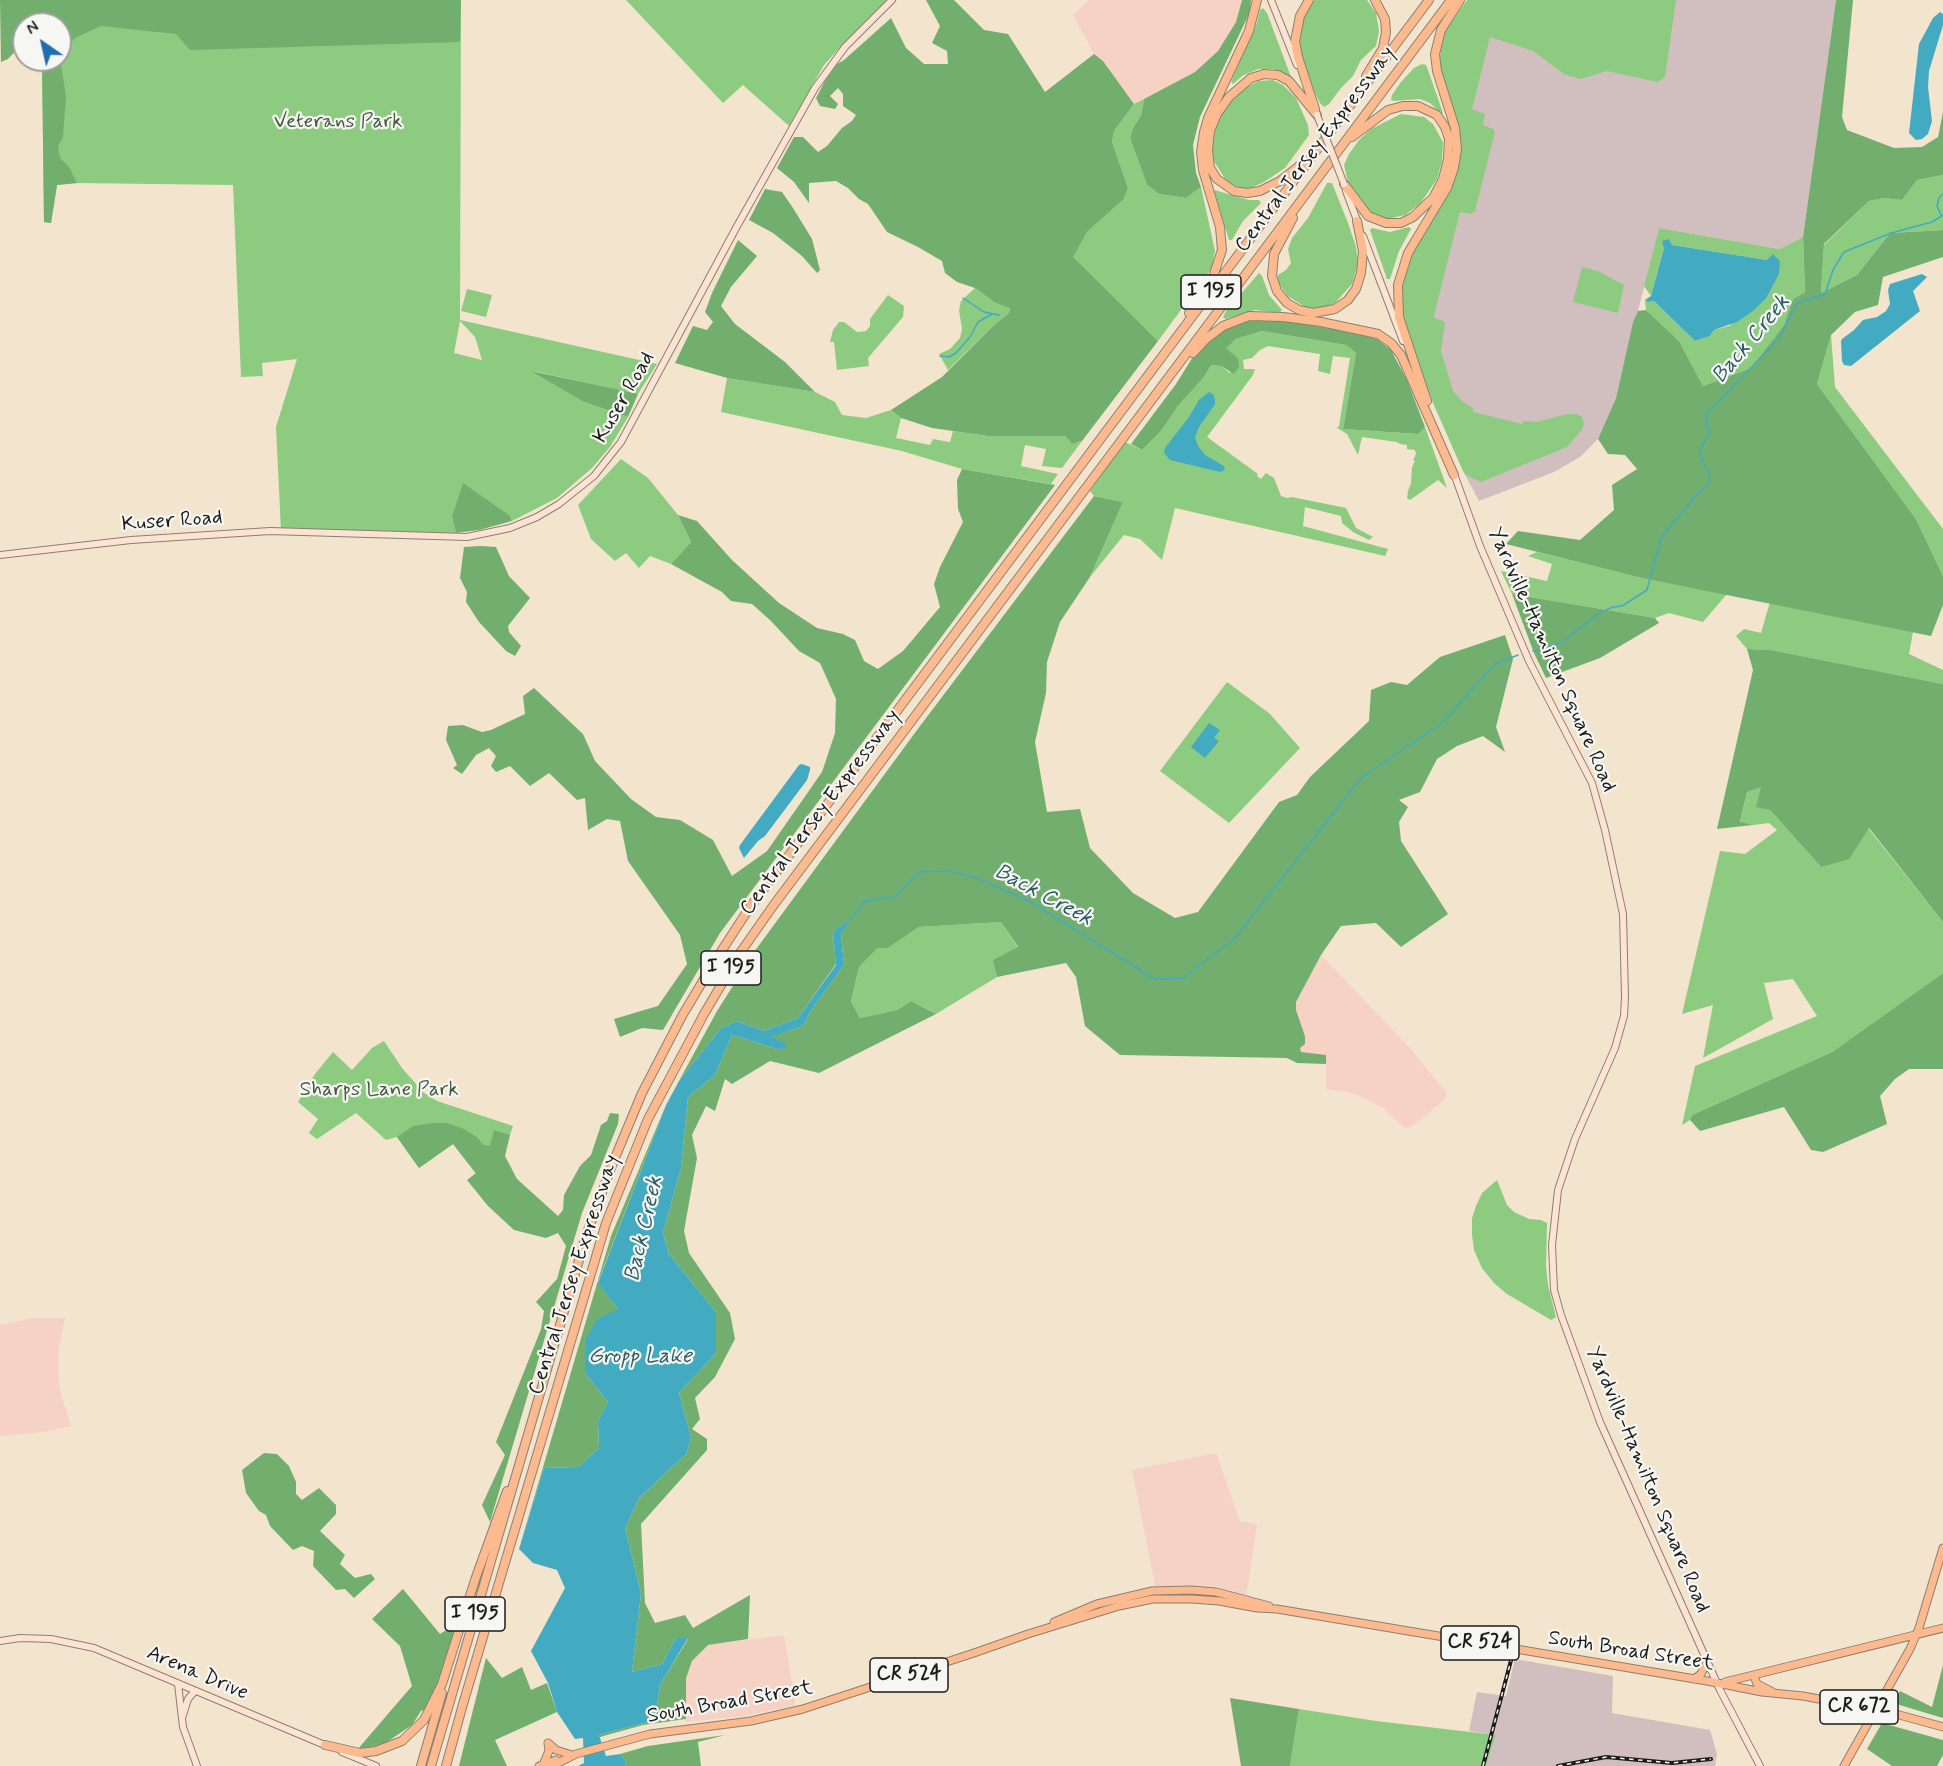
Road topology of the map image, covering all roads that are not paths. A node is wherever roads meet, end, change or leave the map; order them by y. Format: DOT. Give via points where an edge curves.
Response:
graph roads {
  1 [pos="891,0"];
  2 [pos="1257,0"];
  3 [pos="1271,0"];
  4 [pos="1309,0"];
  5 [pos="1375,0"];
  6 [pos="1429,0"];
  7 [pos="1451,0"];
  8 [pos="1460,0"];
  9 [pos="1317,116"];
  10 [pos="1334,127"];
  11 [pos="1313,155"];
  12 [pos="1335,155"];
  13 [pos="1344,184"];
  14 [pos="1310,189"];
  15 [pos="1357,221"];
  16 [pos="1429,407"];
  17 [pos="1108,429"];
  18 [pos="1115,448"];
  19 [pos="1454,475"];
  20 [pos="0,555"];
  21 [pos="518,1466"];
  22 [pos="1943,1548"];
  23 [pos="1216,1592"];
  24 [pos="1231,1599"];
  25 [pos="1219,1601"];
  26 [pos="1943,1628"];
  27 [pos="1028,1634"];
  28 [pos="1916,1636"];
  29 [pos="0,1641"];
  30 [pos="455,1646"];
  31 [pos="1707,1662"];
  32 [pos="1754,1676"];
  33 [pos="1694,1679"];
  34 [pos="1716,1683"];
  35 [pos="178,1684"];
  36 [pos="195,1691"];
  37 [pos="1773,1693"];
  38 [pos="463,1704"];
  39 [pos="1876,1710"];
  40 [pos="182,1719"];
  41 [pos="1943,1727"];
  42 [pos="325,1745"];
  43 [pos="574,1754"];
  44 [pos="427,1764"];
  45 [pos="541,1765"];
  46 [pos="197,1766"];
  47 [pos="376,1766"];
  48 [pos="446,1766"];
  49 [pos="452,1766"];
  50 [pos="552,1766"];
  51 [pos="1760,1766"];
  52 [pos="1844,1766"];
  1 -- 20 [label="street, Kuser Road" via="845,47 814,88 621,442 594,476 559,504 510,528 467,537 270,531 131,540"];
  2 -- 17 [label="highway" via="1249,31 1203,132 1203,170 1222,232 1217,268"];
  3 -- 9 [label="street, Yardville-Hamilton Square Road"];
  4 -- 9 [label="highway" via="1297,23 1295,41"];
  5 -- 10 [label="highway" via="1386,26 1383,48"];
  6 -- 10 [label="highway, Central Jersey Expressway / I 195"];
  7 -- 12 [label="highway, Central Jersey Expressway / I 195"];
  8 -- 16 [label="highway" via="1441,30 1435,54 1455,128 1454,168 1447,188 1408,253 1398,285 1399,317"];
  9 -- 11 [label="highway" via="1289,81 1271,74 1257,75 1236,89 1222,106 1208,141 1214,174 1223,185 1240,193 1254,193 1271,186"];
  9 -- 13 [label="street, Yardville-Hamilton Square Road, bridge"];
  10 -- 11 [label="highway, Central Jersey Expressway / I 195"];
  11 -- 17 [label="highway, Central Jersey Expressway / I 195"];
  12 -- 13 [label="highway" via="1379,116 1403,106 1431,111 1448,133 1449,153 1443,179 1426,206 1407,220 1393,224 1374,219 1363,211"];
  12 -- 14 [label="highway, Central Jersey Expressway / I 195"];
  13 -- 15 [label="street, Yardville-Hamilton Square Road"];
  14 -- 15 [label="highway" via="1272,261 1274,284 1293,307 1312,314 1328,312 1353,295 1363,261"];
  14 -- 18 [label="highway, Central Jersey Expressway / I 195"];
  15 -- 16 [label="street, Yardville-Hamilton Square Road"];
  16 -- 19 [label="street, Yardville-Hamilton Square Road"];
  17 -- 21 [label="highway, Central Jersey Expressway / I 195" via="754,903 698,988 642,1093 598,1200"];
  18 -- 19 [label="highway" via="1214,332 1249,316 1282,317 1370,332 1390,343 1405,363"];
  18 -- 38 [label="highway, Central Jersey Expressway / I 195" via="768,913 740,953 664,1085 633,1153 601,1240"];
  19 -- 31 [label="street, Yardville-Hamilton Square Road" via="1529,661 1592,783 1621,901 1623,1016 1615,1048 1561,1180 1552,1245 1552,1278 1596,1413"];
  21 -- 30 [label="highway" via="494,1524"];
  21 -- 44 [label="highway, Central Jersey Expressway / I 195"];
  22 -- 28 [label="main road"];
  23 -- 24 [label="main road, South Broad Street / CR 524"];
  23 -- 25 [label="main road"];
  23 -- 27 [label="main road, South Broad Street / CR 524" via="1152,1590 1118,1597"];
  24 -- 25 [label="main road, South Broad Street / CR 524"];
  24 -- 33 [label="main road, South Broad Street / CR 524"];
  25 -- 27 [label="main road, South Broad Street / CR 524" via="1153,1599"];
  26 -- 28 [label="main road, CR 524"];
  27 -- 43 [label="main road, South Broad Street / CR 524" via="803,1709 670,1730"];
  28 -- 32 [label="main road, CR 524"];
  28 -- 39 [label="main road"];
  29 -- 35 [label="street, Arena Drive" via="36,1638 81,1644"];
  30 -- 42 [label="highway" via="428,1713 410,1735 394,1745 360,1753"];
  30 -- 44 [label="highway"];
  31 -- 33 [label="main road"];
  31 -- 34 [label="street, Yardville-Hamilton Square Road"];
  32 -- 34 [label="main road, CR 524"];
  32 -- 37 [label="main road" via="1757,1684"];
  33 -- 34 [label="main road, South Broad Street / CR 524"];
  34 -- 37 [label="main road, South Broad Street / CR 672"];
  34 -- 51 [label="street, Yardville-Hamilton Square Road"];
  35 -- 36 [label="street, Arena Drive"];
  35 -- 40 [label="street"];
  36 -- 40 [label="street"];
  36 -- 42 [label="street, Arena Drive"];
  37 -- 39 [label="main road, South Broad Street / CR 672"];
  38 -- 48 [label="highway, Central Jersey Expressway / I 195"];
  38 -- 49 [label="highway"];
  39 -- 41 [label="main road, South Broad Street / CR 672"];
  39 -- 52 [label="main road"];
  40 -- 46 [label="street"];
  42 -- 47 [label="street, Arena Drive"];
  43 -- 45 [label="main road, South Broad Street / CR 524"];
  43 -- 45 [label="main road" via="556,1750 548,1743 549,1751"];
  43 -- 50 [label="main road, South Broad Street / CR 524"];
}
